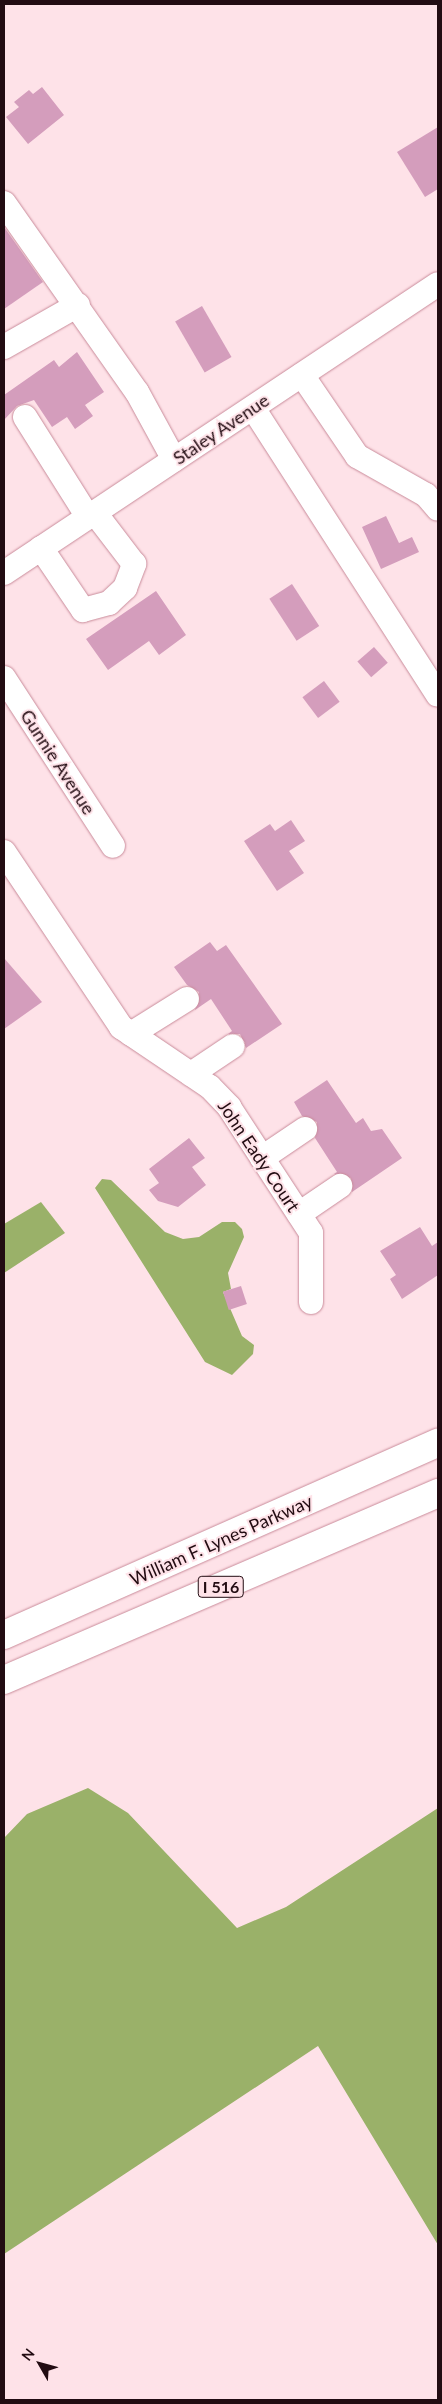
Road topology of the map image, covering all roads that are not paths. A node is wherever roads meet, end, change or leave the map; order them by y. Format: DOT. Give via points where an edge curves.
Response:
graph roads {
  1 [pos="4,203"];
  2 [pos="438,284"];
  3 [pos="78,305"];
  4 [pos="4,347"];
  5 [pos="302,375"];
  6 [pos="252,408"];
  7 [pos="25,417"];
  8 [pos="174,460"];
  9 [pos="438,509"];
  10 [pos="92,515"];
  11 [pos="41,548"];
  12 [pos="4,573"];
  13 [pos="4,678"];
  14 [pos="438,696"];
  15 [pos="113,846"];
  16 [pos="4,852"];
  17 [pos="187,1000"];
  18 [pos="131,1034"];
  19 [pos="233,1046"];
  20 [pos="191,1074"];
  21 [pos="305,1129"];
  22 [pos="262,1158"];
  23 [pos="340,1186"];
  24 [pos="299,1214"];
  25 [pos="311,1302"];
  26 [pos="438,1444"];
  27 [pos="438,1493"];
  28 [pos="4,1635"];
  29 [pos="4,1680"];
  1 -- 3 [label="street"];
  2 -- 5 [label="street, Staley Avenue"];
  3 -- 4 [label="street"];
  3 -- 8 [label="street" via="137,392"];
  5 -- 6 [label="street, Staley Avenue"];
  5 -- 9 [label="street" via="357,456 426,495"];
  6 -- 8 [label="street, Staley Avenue"];
  6 -- 14 [label="street"];
  7 -- 10 [label="street"];
  8 -- 10 [label="street, Staley Avenue"];
  10 -- 11 [label="street, Staley Avenue"];
  10 -- 11 [label="street" via="134,564 124,588 109,603 83,610"];
  11 -- 12 [label="street, Staley Avenue"];
  13 -- 15 [label="street, Gunnie Avenue"];
  16 -- 18 [label="street, John Eady Court" via="121,1027"];
  17 -- 18 [label="street"];
  18 -- 20 [label="street, John Eady Court"];
  19 -- 20 [label="street"];
  20 -- 22 [label="street, John Eady Court" via="229,1107"];
  21 -- 22 [label="street"];
  22 -- 24 [label="street, John Eady Court"];
  23 -- 24 [label="street"];
  24 -- 25 [label="street, John Eady Court" via="311,1233"];
  26 -- 28 [label="highway, William F. Lynes Parkway / I 516"];
  27 -- 29 [label="highway, I 516"];
}
